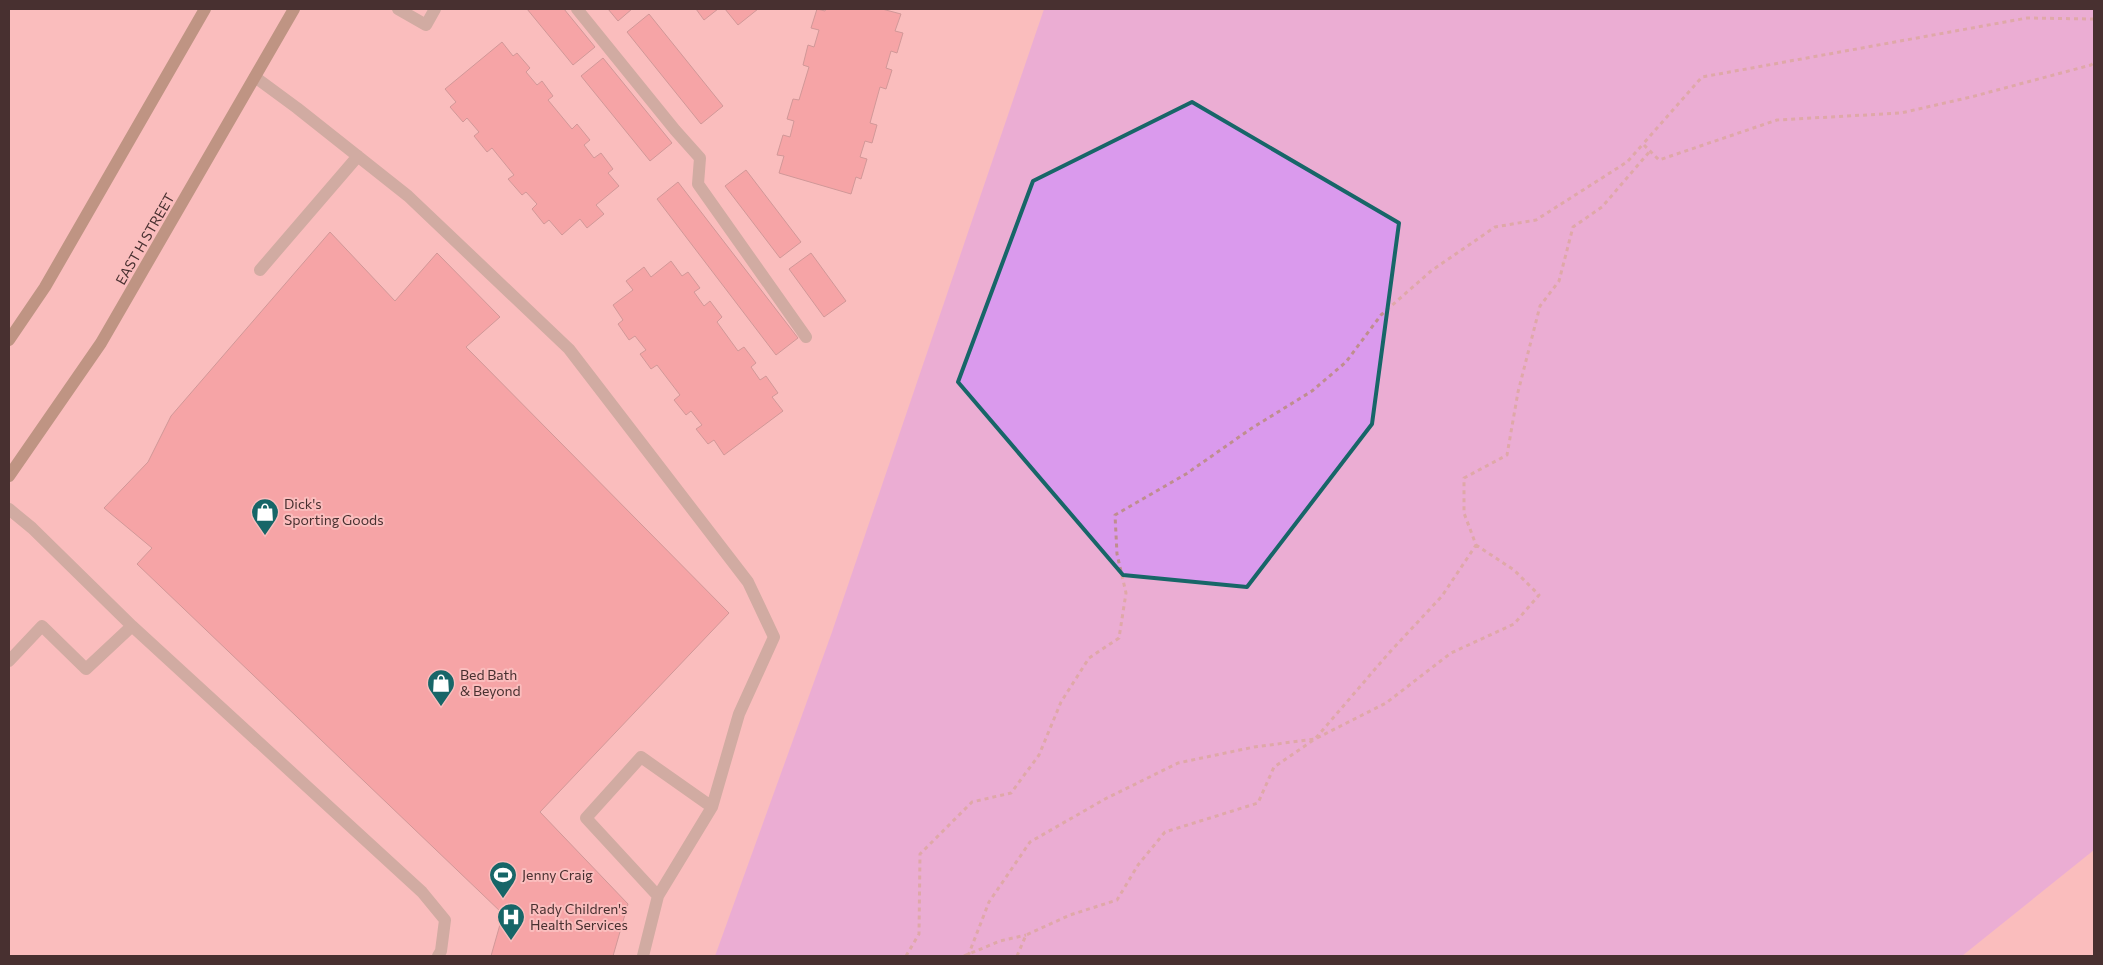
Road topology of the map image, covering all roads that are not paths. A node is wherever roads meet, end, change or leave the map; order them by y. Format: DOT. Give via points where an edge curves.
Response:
graph roads {
  1 [pos="205,9"];
  2 [pos="294,9"];
  3 [pos="398,9"];
  4 [pos="435,9"];
  5 [pos="576,9"];
  6 [pos="255,77"];
  7 [pos="358,156"];
  8 [pos="260,270"];
  9 [pos="806,337"];
  10 [pos="9,340"];
  11 [pos="9,476"];
  12 [pos="9,509"];
  13 [pos="132,626"];
  14 [pos="9,661"];
  15 [pos="712,807"];
  16 [pos="658,896"];
  17 [pos="438,956"];
  18 [pos="644,956"];
  1 -- 10 [label="main road" via="45,287"];
  2 -- 6 [label="main road, EAST H STREET"];
  3 -- 4 [label="lane" via="426,25"];
  5 -- 9 [label="lane" via="700,158 698,184"];
  6 -- 7 [label="lane"];
  6 -- 11 [label="main road, EAST H STREET" via="101,343"];
  7 -- 8 [label="lane"];
  7 -- 15 [label="lane" via="408,196 569,348 748,582 774,637 739,714"];
  12 -- 13 [label="lane"];
  13 -- 14 [label="lane" via="86,669 42,626"];
  13 -- 17 [label="lane" via="422,892 445,920"];
  15 -- 16 [label="lane"];
  15 -- 16 [label="lane" via="641,757 586,818"];
  16 -- 18 [label="lane"];
}
